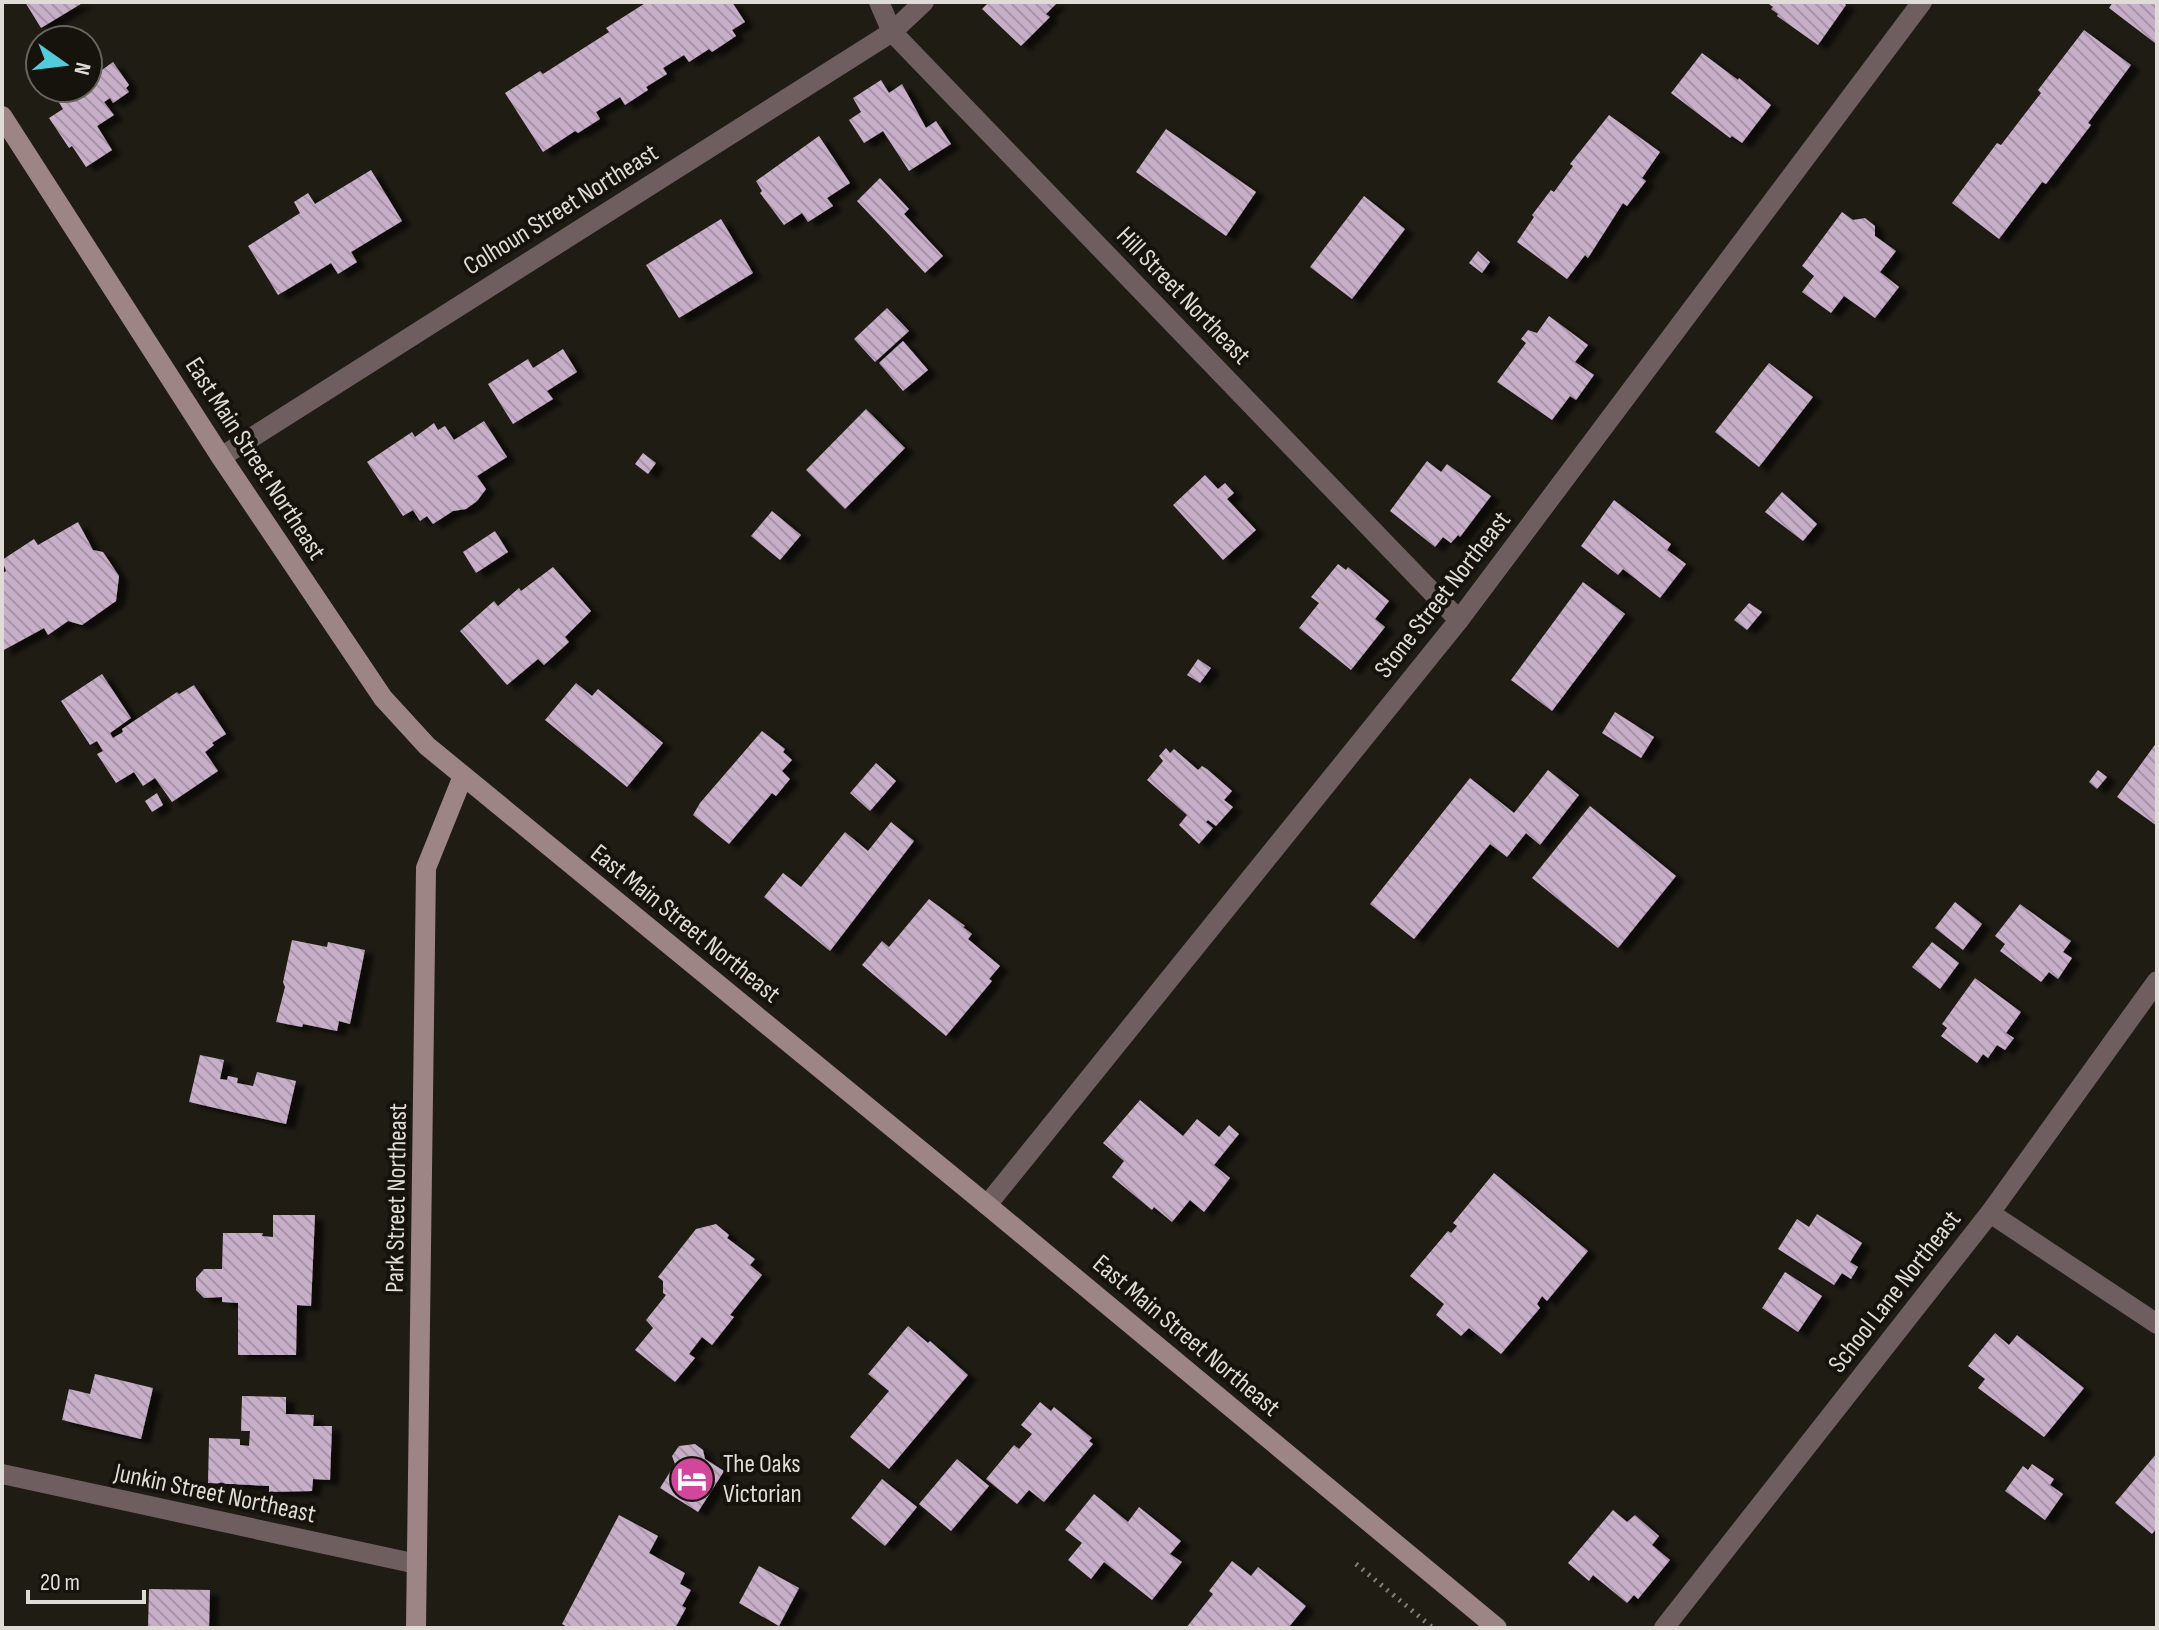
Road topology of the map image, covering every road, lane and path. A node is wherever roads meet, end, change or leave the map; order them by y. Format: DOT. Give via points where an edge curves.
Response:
graph roads {
  1 [pos="879,2"];
  2 [pos="924,2"];
  3 [pos="1922,2"];
  4 [pos="892,32"];
  5 [pos="2,116"];
  6 [pos="221,457"];
  7 [pos="1459,620"];
  8 [pos="463,776"];
  9 [pos="2157,981"];
  10 [pos="987,1205"];
  11 [pos="1990,1213"];
  12 [pos="2157,1324"];
  13 [pos="2,1474"];
  14 [pos="417,1564"];
  15 [pos="1356,1564"];
  16 [pos="416,1628"];
  17 [pos="1433,1628"];
  18 [pos="1497,1628"];
  19 [pos="1664,1628"];
  1 -- 4 [label="street, Hill Street Northeast"];
  2 -- 4 [label="street, Colhoun Street Northeast"];
  3 -- 7 [label="street, Stone Street Northeast"];
  4 -- 6 [label="street, Colhoun Street Northeast"];
  4 -- 7 [label="street, Hill Street Northeast"];
  5 -- 6 [label="street, East Main Street Northeast"];
  6 -- 8 [label="street, East Main Street Northeast" via="383,698"];
  7 -- 10 [label="street, Stone Street Northeast"];
  8 -- 10 [label="street, East Main Street Northeast"];
  8 -- 14 [label="street, Park Street Northeast" via="426,868"];
  9 -- 11 [label="street, School Lane Northeast"];
  10 -- 18 [label="street, East Main Street Northeast"];
  11 -- 12 [label="street"];
  11 -- 19 [label="street, School Lane Northeast"];
  13 -- 14 [label="street, Junkin Street Northeast"];
  14 -- 16 [label="street, Park Street Northeast"];
  15 -- 17 [label="path"];
}
